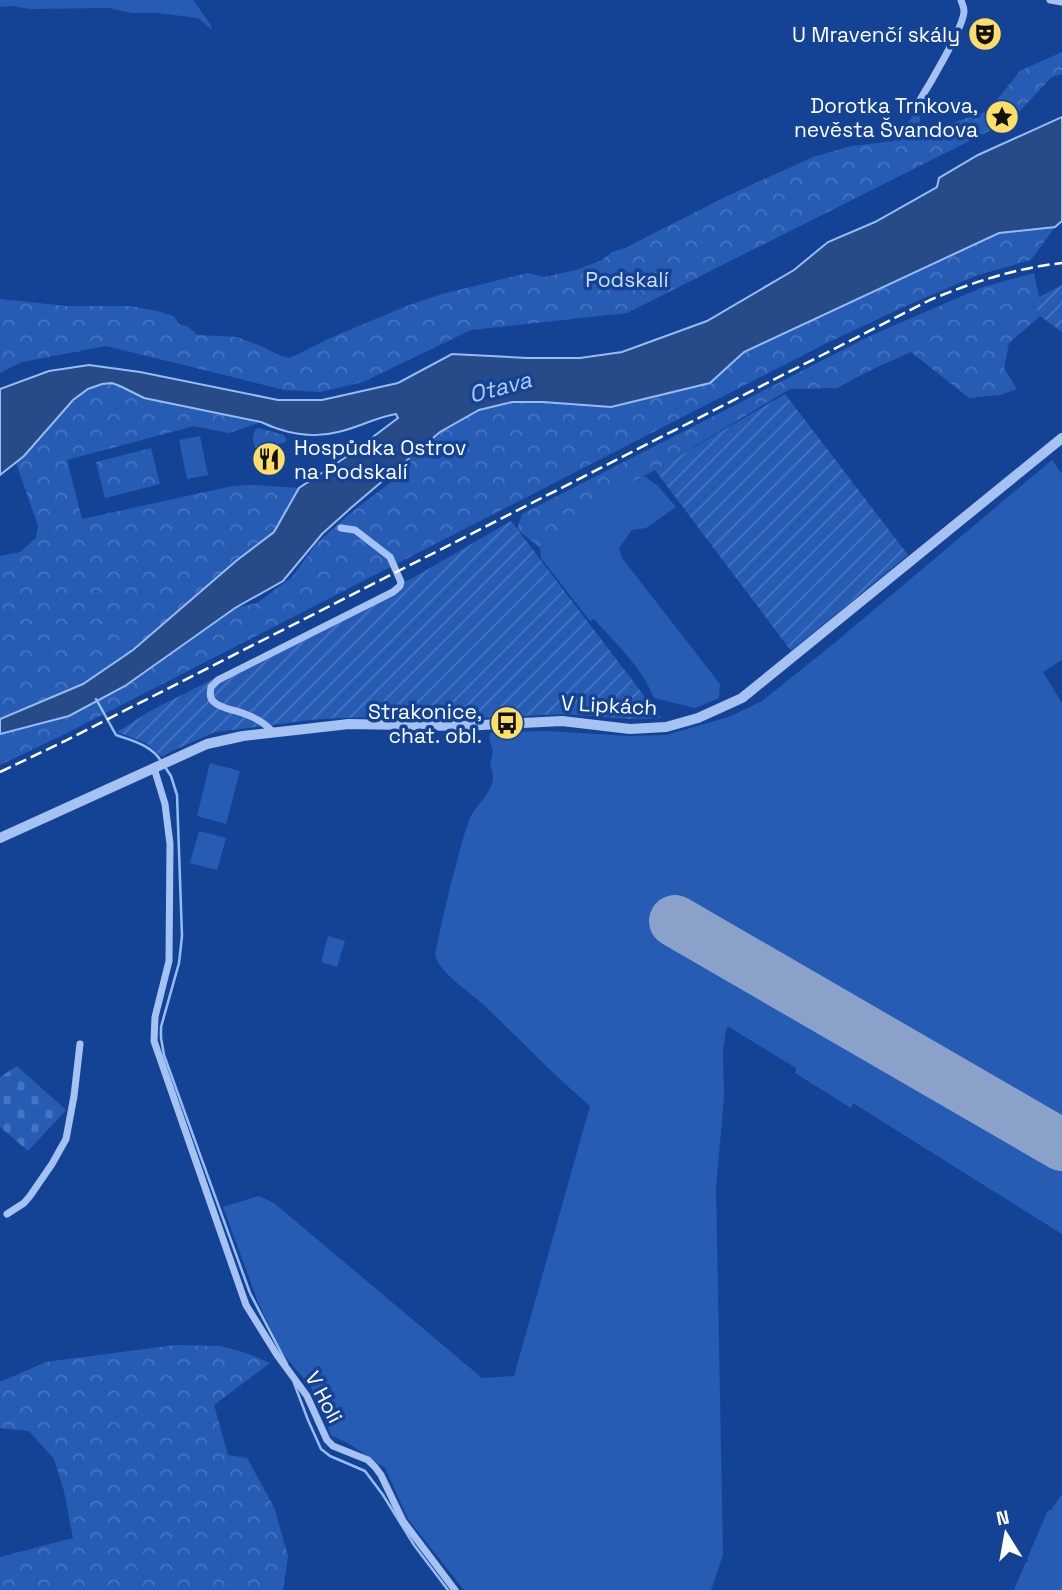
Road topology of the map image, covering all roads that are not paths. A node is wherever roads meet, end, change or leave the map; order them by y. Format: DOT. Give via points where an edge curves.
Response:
graph roads {
  1 [pos="961,0"];
  2 [pos="1050,0"];
  3 [pos="1062,2"];
  4 [pos="918,103"];
  5 [pos="1060,444"];
  6 [pos="341,528"];
  7 [pos="273,732"];
  8 [pos="154,768"];
  9 [pos="0,838"];
  10 [pos="80,1044"];
  11 [pos="7,1214"];
  12 [pos="455,1590"];
  1 -- 4 [label="street" via="964,11 959,29"];
  2 -- 3 [label="street"];
  5 -- 7 [label="street, V Lipkách" via="742,698 698,718 666,727 630,729 562,722 349,724"];
  6 -- 7 [label="street" via="355,530 390,557 400,586 211,687 214,703 263,722"];
  7 -- 8 [label="street, V Lipkách" via="207,744"];
  8 -- 9 [label="street, V Lipkách"];
  8 -- 12 [label="street, V Holi" via="170,844 169,961 154,1041 246,1305 307,1396 327,1440 375,1467 403,1521"];
  10 -- 11 [label="street" via="66,1139 30,1196"];
}
